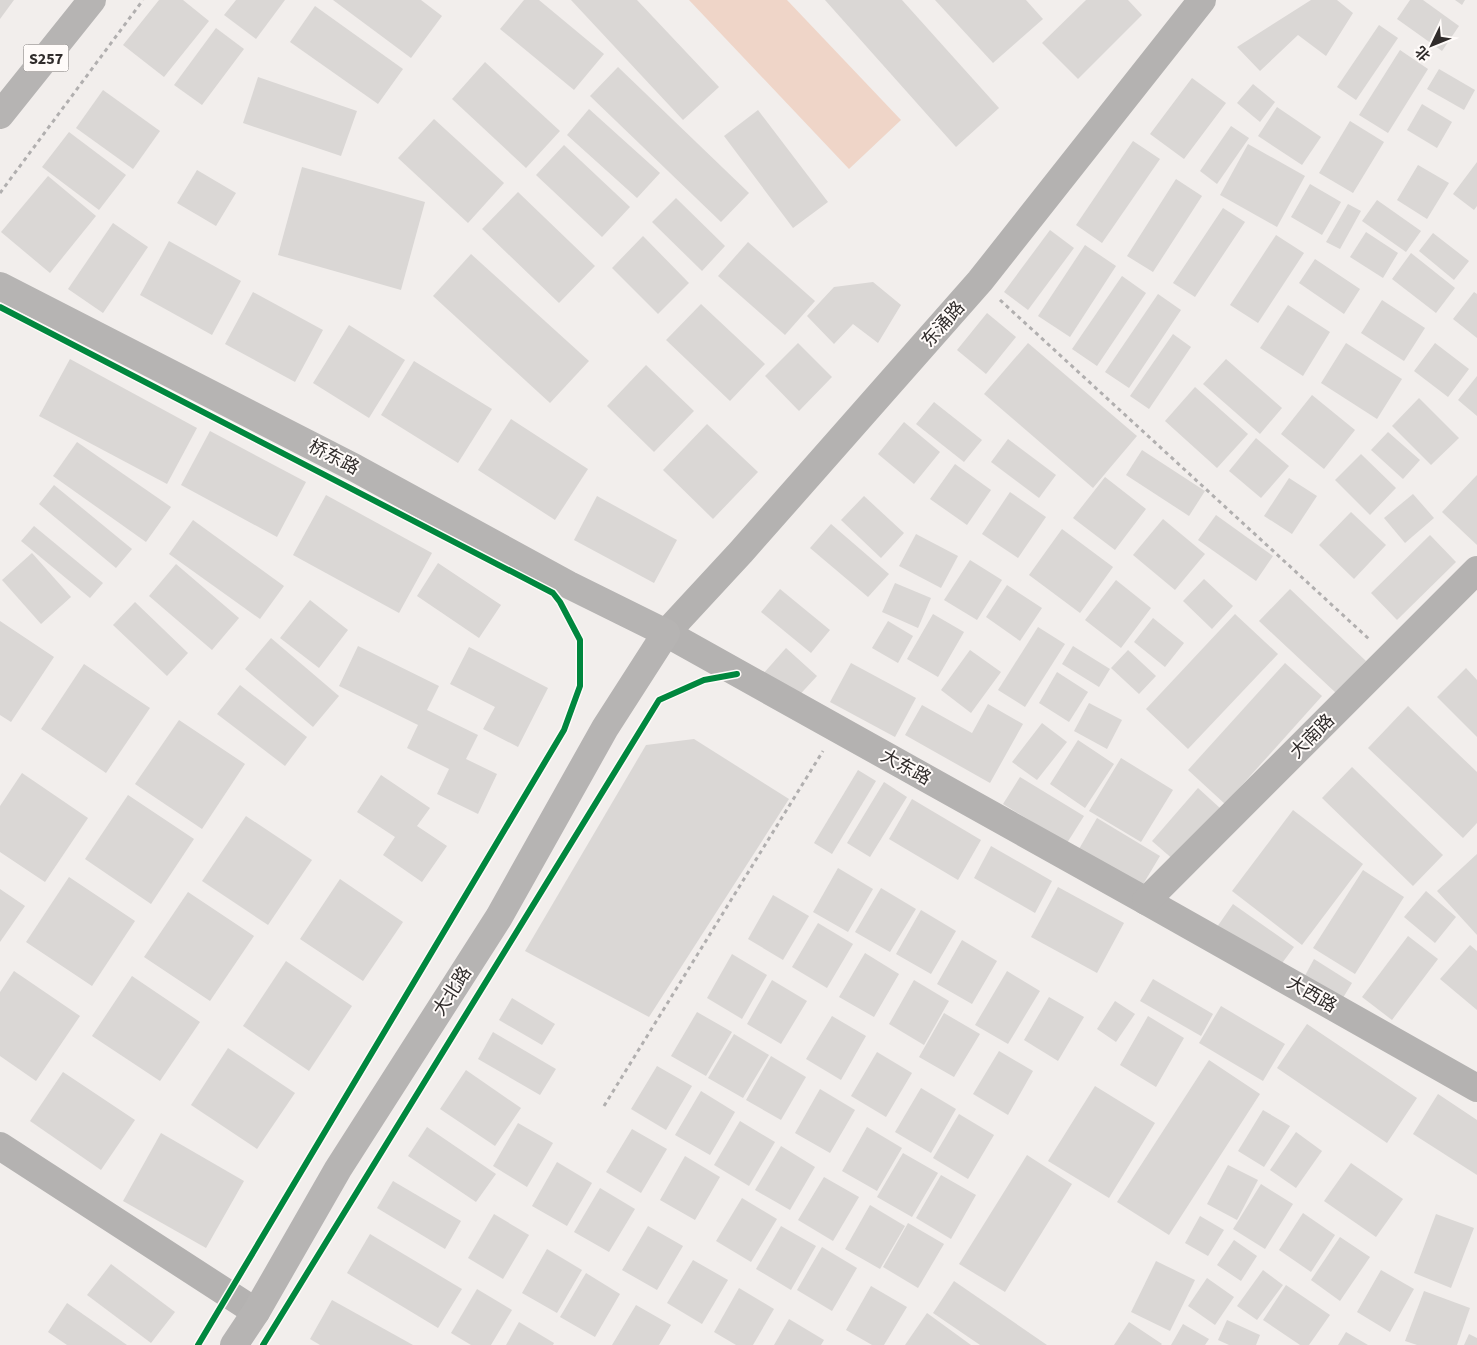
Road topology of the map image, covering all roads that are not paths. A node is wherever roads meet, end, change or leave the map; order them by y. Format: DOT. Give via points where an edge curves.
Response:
graph roads {
  1 [pos="92,0"];
  2 [pos="1202,0"];
  3 [pos="0,115"];
  4 [pos="0,286"];
  5 [pos="1477,570"];
  6 [pos="666,634"];
  7 [pos="1146,901"];
  8 [pos="1477,1088"];
  9 [pos="0,1146"];
  10 [pos="256,1312"];
  11 [pos="234,1345"];
  1 -- 3 [label="main road, S257"];
  2 -- 6 [label="street, 东涌路" via="980,281"];
  4 -- 6 [label="main road, 桥东路" via="355,468 569,586"];
  5 -- 7 [label="street, 大南路"];
  6 -- 7 [label="street, 大东路"];
  6 -- 10 [label="main road, 大北路" via="605,728 499,917 338,1169"];
  7 -- 8 [label="street, 大西路"];
  9 -- 10 [label="street"];
  10 -- 11 [label="main road, 大北路"];
}
